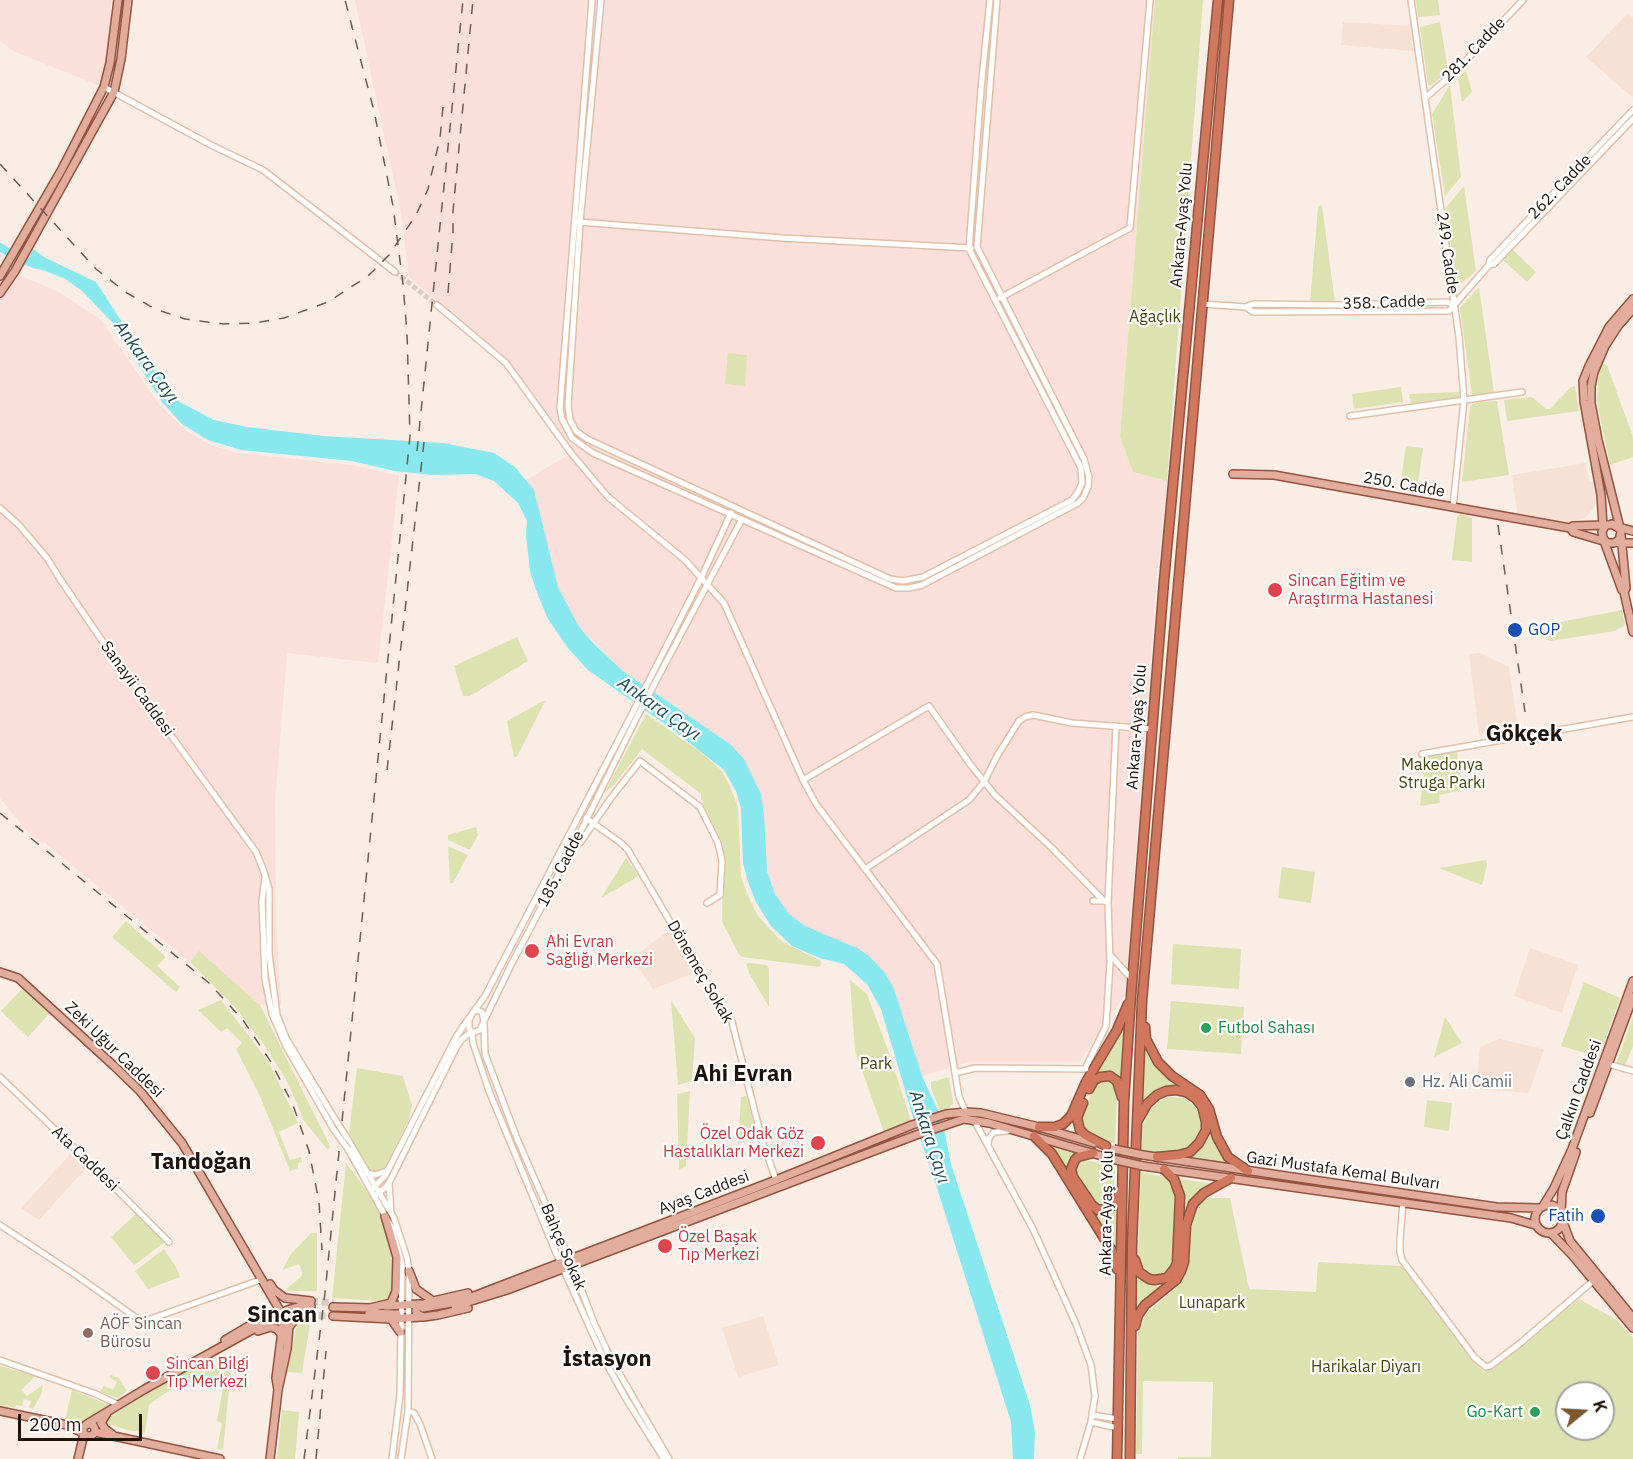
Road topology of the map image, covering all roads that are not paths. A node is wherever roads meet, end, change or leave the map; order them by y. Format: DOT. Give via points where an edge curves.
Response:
graph roads {
  1 [pos="118,0"];
  2 [pos="128,0"];
  3 [pos="592,0"];
  4 [pos="601,0"];
  5 [pos="990,0"];
  6 [pos="997,0"];
  7 [pos="1150,0"];
  8 [pos="1218,0"];
  9 [pos="1229,0"];
  10 [pos="1411,0"];
  11 [pos="1523,0"];
  12 [pos="104,87"];
  13 [pos="114,92"];
  14 [pos="1425,98"];
  15 [pos="1633,110"];
  16 [pos="1633,119"];
  17 [pos="577,221"];
  18 [pos="977,246"];
  19 [pos="969,249"];
  20 [pos="1489,265"];
  21 [pos="395,272"];
  22 [pos="0,276"];
  23 [pos="0,293"];
  24 [pos="1002,297"];
  25 [pos="1633,299"];
  26 [pos="994,301"];
  27 [pos="1203,304"];
  28 [pos="437,305"];
  29 [pos="1454,305"];
  30 [pos="1633,309"];
  31 [pos="1583,382"];
  32 [pos="1591,384"];
  33 [pos="1522,392"];
  34 [pos="1464,400"];
  35 [pos="1350,416"];
  36 [pos="1233,474"];
  37 [pos="1453,507"];
  38 [pos="0,508"];
  39 [pos="731,513"];
  40 [pos="742,519"];
  41 [pos="1606,525"];
  42 [pos="1570,528"];
  43 [pos="1619,529"];
  44 [pos="1633,531"];
  45 [pos="1611,542"];
  46 [pos="1633,543"];
  47 [pos="702,576"];
  48 [pos="708,584"];
  49 [pos="1624,592"];
  50 [pos="1633,632"];
  51 [pos="635,715"];
  52 [pos="1633,717"];
  53 [pos="1116,726"];
  54 [pos="1152,729"];
  55 [pos="1422,754"];
  56 [pos="803,780"];
  57 [pos="984,782"];
  58 [pos="586,818"];
  59 [pos="593,823"];
  60 [pos="573,847"];
  61 [pos="864,869"];
  62 [pos="265,876"];
  63 [pos="1093,901"];
  64 [pos="1106,902"];
  65 [pos="707,903"];
  66 [pos="1110,955"];
  67 [pos="0,972"];
  68 [pos="1133,980"];
  69 [pos="1633,981"];
  70 [pos="1131,996"];
  71 [pos="1633,997"];
  72 [pos="1142,1001"];
  73 [pos="474,1011"];
  74 [pos="469,1018"];
  75 [pos="484,1023"];
  76 [pos="471,1032"];
  77 [pos="1606,1063"];
  78 [pos="1089,1070"];
  79 [pos="1633,1071"];
  80 [pos="955,1073"];
  81 [pos="0,1077"];
  82 [pos="959,1097"];
  83 [pos="966,1112"];
  84 [pos="946,1114"];
  85 [pos="1124,1118"];
  86 [pos="974,1120"];
  87 [pos="1137,1120"];
  88 [pos="1039,1127"];
  89 [pos="1020,1131"];
  90 [pos="1034,1136"];
  91 [pos="988,1144"];
  92 [pos="1110,1147"];
  93 [pos="1093,1153"];
  94 [pos="1157,1157"];
  95 [pos="1164,1169"];
  96 [pos="388,1170"];
  97 [pos="1248,1171"];
  98 [pos="366,1173"];
  99 [pos="1232,1178"];
  100 [pos="776,1180"];
  101 [pos="1123,1180"];
  102 [pos="389,1182"];
  103 [pos="375,1192"];
  104 [pos="1403,1202"];
  105 [pos="1541,1207"];
  106 [pos="1561,1213"];
  107 [pos="388,1216"];
  108 [pos="1563,1222"];
  109 [pos="0,1225"];
  110 [pos="1535,1225"];
  111 [pos="1551,1233"];
  112 [pos="169,1242"];
  113 [pos="1132,1243"];
  114 [pos="249,1257"];
  115 [pos="566,1264"];
  116 [pos="257,1269"];
  117 [pos="409,1271"];
  118 [pos="260,1280"];
  119 [pos="1593,1281"];
  120 [pos="1120,1286"];
  121 [pos="506,1287"];
  122 [pos="433,1301"];
  123 [pos="383,1306"];
  124 [pos="309,1308"];
  125 [pos="370,1308"];
  126 [pos="287,1310"];
  127 [pos="423,1310"];
  128 [pos="400,1313"];
  129 [pos="270,1317"];
  130 [pos="1633,1318"];
  131 [pos="283,1323"];
  132 [pos="1633,1328"];
  133 [pos="400,1332"];
  134 [pos="281,1334"];
  135 [pos="1132,1338"];
  136 [pos="0,1360"];
  137 [pos="195,1361"];
  138 [pos="278,1390"];
  139 [pos="119,1405"];
  140 [pos="111,1409"];
  141 [pos="0,1411"];
  142 [pos="408,1411"];
  143 [pos="1092,1414"];
  144 [pos="1091,1422"];
  145 [pos="1115,1422"];
  146 [pos="1107,1426"];
  147 [pos="85,1429"];
  148 [pos="116,1436"];
  149 [pos="1130,1448"];
  150 [pos="78,1459"];
  151 [pos="220,1459"];
  152 [pos="270,1459"];
  153 [pos="392,1459"];
  154 [pos="401,1459"];
  155 [pos="432,1459"];
  156 [pos="664,1459"];
  157 [pos="669,1459"];
  158 [pos="1080,1459"];
  159 [pos="1117,1459"];
  160 [pos="1130,1459"];
  161 [pos="1136,1459"];
  1 -- 12 [label="main road"];
  2 -- 13 [label="main road"];
  3 -- 17 [label="street"];
  4 -- 17 [label="street"];
  5 -- 19 [label="street"];
  6 -- 18 [label="street"];
  7 -- 24 [label="street" via="1130,228"];
  8 -- 54 [label="highway, Ankara-Ayaş Yolu"];
  9 -- 27 [label="highway, Ankara-Ayaş Yolu"];
  10 -- 14 [label="street, 249. Cadde"];
  11 -- 14 [label="street, 281. Cadde"];
  12 -- 13 [label="street"];
  12 -- 22 [label="main road"];
  13 -- 21 [label="street" via="263,170"];
  13 -- 23 [label="main road"];
  14 -- 29 [label="street, 249. Cadde"];
  15 -- 20 [label="street, 262. Cadde"];
  16 -- 20 [label="street, 262. Cadde"];
  17 -- 19 [label="street"];
  17 -- 26 [label="street" via="568,405 576,431 890,579 923,577 1072,500 1082,483 1081,468"];
  17 -- 39 [label="street" via="560,408 572,438 588,449"];
  18 -- 19 [label="street"];
  18 -- 24 [label="street"];
  19 -- 26 [label="street"];
  20 -- 29 [label="street, 262. Cadde"];
  24 -- 26 [label="street"];
  24 -- 40 [label="street" via="1084,459 1089,477 1083,498 922,585 909,588 883,584"];
  25 -- 31 [label="main road" via="1609,327"];
  27 -- 29 [label="street, 358. Cadde"];
  27 -- 72 [label="highway, Ankara-Ayaş Yolu"];
  28 -- 47 [label="street" via="506,363 608,497"];
  29 -- 34 [label="street, 249. Cadde"];
  30 -- 32 [label="main road" via="1609,340"];
  31 -- 32 [label="main road"];
  31 -- 41 [label="main road"];
  32 -- 43 [label="main road" via="1598,440"];
  33 -- 34 [label="street"];
  34 -- 35 [label="street"];
  34 -- 37 [label="street, 249. Cadde"];
  36 -- 37 [label="main road, 250. Cadde" via="1274,475"];
  37 -- 42 [label="main road, 250. Cadde"];
  38 -- 62 [label="street, Sanayii Caddesi" via="47,558 103,642 243,833"];
  39 -- 40 [label="street"];
  39 -- 47 [label="street"];
  40 -- 48 [label="street"];
  41 -- 42 [label="main road, 250. Cadde"];
  41 -- 43 [label="main road, 250. Cadde"];
  41 -- 45 [label="main road" via="1603,529"];
  42 -- 45 [label="main road, 250. Cadde"];
  43 -- 44 [label="main road, 250. Cadde"];
  43 -- 45 [label="main road" via="1619,540"];
  45 -- 46 [label="main road"];
  45 -- 49 [label="main road"];
  45 -- 49 [label="main road"];
  47 -- 48 [label="street"];
  47 -- 51 [label="street"];
  48 -- 51 [label="street"];
  48 -- 56 [label="street" via="724,603 736,627"];
  49 -- 50 [label="main road"];
  51 -- 58 [label="street, 185. Cadde"];
  51 -- 73 [label="street, 185. Cadde"];
  52 -- 55 [label="street"];
  53 -- 54 [label="street"];
  53 -- 57 [label="street" via="1025,717"];
  53 -- 64 [label="street"];
  54 -- 68 [label="highway, Ankara-Ayaş Yolu"];
  56 -- 57 [label="street" via="928,706"];
  56 -- 61 [label="street"];
  57 -- 61 [label="street" via="963,805"];
  57 -- 64 [label="street"];
  58 -- 59 [label="street, Dönemeç Sokak"];
  58 -- 60 [label="street, 185. Cadde"];
  59 -- 60 [label="street"];
  59 -- 65 [label="street" via="640,761 700,807 718,843 722,860 720,895"];
  59 -- 100 [label="street, Dönemeç Sokak" via="632,855 732,1022"];
  60 -- 75 [label="street, 185. Cadde"];
  61 -- 80 [label="street" via="937,964"];
  62 -- 98 [label="street, Sanayii Caddesi, bridge" via="277,1015 286,1038"];
  62 -- 103 [label="street, Sanayii Caddesi, bridge" via="265,979 272,1014 334,1130"];
  63 -- 64 [label="street"];
  64 -- 66 [label="street"];
  66 -- 68 [label="street"];
  66 -- 78 [label="street" via="1106,1026"];
  67 -- 114 [label="main road, Zeki Uğur Caddesi" via="18,978 140,1091 182,1143"];
  68 -- 70 [label="highway, Ankara-Ayaş Yolu"];
  69 -- 77 [label="main road, Çalkın Caddesi"];
  70 -- 78 [label="highway" via="1118,1030"];
  70 -- 85 [label="highway, Ankara-Ayaş Yolu"];
  71 -- 77 [label="main road, Çalkın Caddesi"];
  72 -- 87 [label="highway, Ankara-Ayaş Yolu"];
  72 -- 97 [label="highway" via="1146,1039 1158,1062 1200,1095 1209,1108 1227,1157"];
  73 -- 74 [label="street"];
  73 -- 75 [label="street" via="482,1012"];
  74 -- 76 [label="street"];
  74 -- 96 [label="street" via="456,1036"];
  75 -- 76 [label="street" via="479,1031"];
  75 -- 115 [label="street, Bahçe Sokak" via="485,1054"];
  76 -- 102 [label="street" via="457,1046"];
  76 -- 115 [label="street, Bahçe Sokak" via="489,1091"];
  77 -- 79 [label="street"];
  77 -- 105 [label="main road, Çalkın Caddesi" via="1572,1149"];
  77 -- 106 [label="main road, Çalkın Caddesi" via="1566,1176"];
  78 -- 80 [label="street" via="975,1068"];
  78 -- 88 [label="highway" via="1071,1116 1055,1127"];
  80 -- 82 [label="street"];
  81 -- 112 [label="street, Ata Caddesi"];
  82 -- 83 [label="street"];
  82 -- 84 [label="street" via="954,1109"];
  83 -- 84 [label="main road, Ayaş Caddesi"];
  83 -- 88 [label="main road, Ayaş Caddesi"];
  84 -- 100 [label="main road, Ayaş Caddesi"];
  85 -- 92 [label="highway" via="1117,1081 1105,1075 1094,1080 1079,1111 1078,1124 1085,1135"];
  85 -- 101 [label="highway, Ankara-Ayaş Yolu"];
  86 -- 89 [label="main road, Gazi Mustafa Kemal Bulvarı"];
  86 -- 91 [label="street"];
  86 -- 115 [label="main road, Ayaş Caddesi" via="948,1123"];
  87 -- 94 [label="highway" via="1147,1104 1167,1091 1186,1092 1202,1106 1206,1130 1199,1143 1190,1152"];
  87 -- 113 [label="highway, Ankara-Ayaş Yolu"];
  88 -- 92 [label="main road, Gazi Mustafa Kemal Bulvarı"];
  89 -- 90 [label="main road, Gazi Mustafa Kemal Bulvarı"];
  89 -- 91 [label="street" via="994,1132"];
  90 -- 93 [label="main road, Gazi Mustafa Kemal Bulvarı"];
  90 -- 120 [label="highway" via="1052,1154 1112,1251"];
  91 -- 143 [label="street" via="1033,1229 1076,1324 1091,1365 1095,1395"];
  92 -- 94 [label="main road, Gazi Mustafa Kemal Bulvarı, bridge"];
  93 -- 95 [label="main road, Gazi Mustafa Kemal Bulvarı, bridge"];
  93 -- 101 [label="highway" via="1078,1157 1071,1169 1092,1205 1102,1210 1113,1207"];
  94 -- 97 [label="main road, Gazi Mustafa Kemal Bulvarı"];
  95 -- 99 [label="main road, Gazi Mustafa Kemal Bulvarı"];
  95 -- 113 [label="highway" via="1174,1179 1180,1196 1175,1268 1167,1278 1149,1279 1136,1264"];
  96 -- 98 [label="street" via="375,1175"];
  96 -- 103 [label="street"];
  97 -- 105 [label="main road, Gazi Mustafa Kemal Bulvarı" via="1496,1207"];
  98 -- 103 [label="street, Sanayii Caddesi"];
  99 -- 104 [label="main road, Gazi Mustafa Kemal Bulvarı"];
  99 -- 135 [label="highway" via="1204,1193 1193,1204 1186,1225 1181,1271 1176,1280 1145,1305"];
  100 -- 115 [label="main road, Ayaş Caddesi"];
  101 -- 120 [label="highway, Ankara-Ayaş Yolu"];
  102 -- 103 [label="street"];
  102 -- 107 [label="street"];
  103 -- 107 [label="street"];
  104 -- 110 [label="main road, Gazi Mustafa Kemal Bulvarı"];
  104 -- 119 [label="street" via="1402,1260 1475,1358 1486,1367"];
  105 -- 106 [label="main road" via="1555,1206"];
  105 -- 110 [label="main road" via="1535,1215"];
  106 -- 108 [label="main road"];
  107 -- 117 [label="street" via="403,1242"];
  107 -- 123 [label="main road" via="397,1274 394,1299"];
  107 -- 128 [label="street" via="400,1255"];
  108 -- 111 [label="main road"];
  108 -- 130 [label="main road" via="1570,1240"];
  109 -- 118 [label="street" via="142,1322"];
  110 -- 111 [label="main road" via="1542,1232"];
  111 -- 119 [label="main road"];
  113 -- 135 [label="highway, Ankara-Ayaş Yolu"];
  114 -- 116 [label="main road"];
  114 -- 118 [label="main road"];
  115 -- 121 [label="main road, Ayaş Caddesi"];
  115 -- 156 [label="street, Bahçe Sokak" via="604,1359"];
  115 -- 157 [label="street, Bahçe Sokak" via="611,1359"];
  116 -- 124 [label="main road" via="280,1295"];
  116 -- 131 [label="main road"];
  117 -- 122 [label="main road" via="416,1288"];
  117 -- 128 [label="street"];
  118 -- 129 [label="main road" via="274,1308"];
  119 -- 132 [label="main road"];
  120 -- 145 [label="highway, Ankara-Ayaş Yolu"];
  121 -- 122 [label="main road"];
  121 -- 127 [label="main road" via="504,1295 449,1313"];
  122 -- 127 [label="main road"];
  123 -- 125 [label="main road"];
  123 -- 128 [label="main road"];
  124 -- 126 [label="main road"];
  124 -- 138 [label="main road" via="291,1323"];
  125 -- 128 [label="main road"];
  125 -- 128 [label="main road" via="334,1309"];
  127 -- 128 [label="main road"];
  127 -- 128 [label="main road"];
  128 -- 133 [label="main road"];
  128 -- 142 [label="street"];
  129 -- 131 [label="main road" via="277,1315"];
  129 -- 137 [label="main road"];
  131 -- 134 [label="main road"];
  133 -- 153 [label="street" via="398,1415"];
  134 -- 137 [label="main road" via="274,1327 262,1329 207,1360"];
  134 -- 138 [label="main road"];
  135 -- 149 [label="highway, Ankara-Ayaş Yolu"];
  136 -- 139 [label="street"];
  137 -- 139 [label="main road"];
  138 -- 152 [label="main road"];
  139 -- 140 [label="main road"];
  140 -- 147 [label="main road"];
  140 -- 148 [label="main road" via="101,1424"];
  141 -- 147 [label="main road"];
  142 -- 154 [label="street"];
  142 -- 155 [label="street" via="414,1413 420,1424"];
  143 -- 144 [label="street"];
  143 -- 145 [label="street"];
  144 -- 146 [label="street"];
  144 -- 158 [label="street"];
  145 -- 146 [label="street"];
  145 -- 146 [label="street"];
  145 -- 159 [label="highway, Ankara-Ayaş Yolu"];
  147 -- 148 [label="main road" via="91,1436 95,1432"];
  147 -- 150 [label="main road"];
  148 -- 151 [label="main road"];
  149 -- 160 [label="highway, Ankara-Ayaş Yolu"];
  149 -- 161 [label="street"];
}
